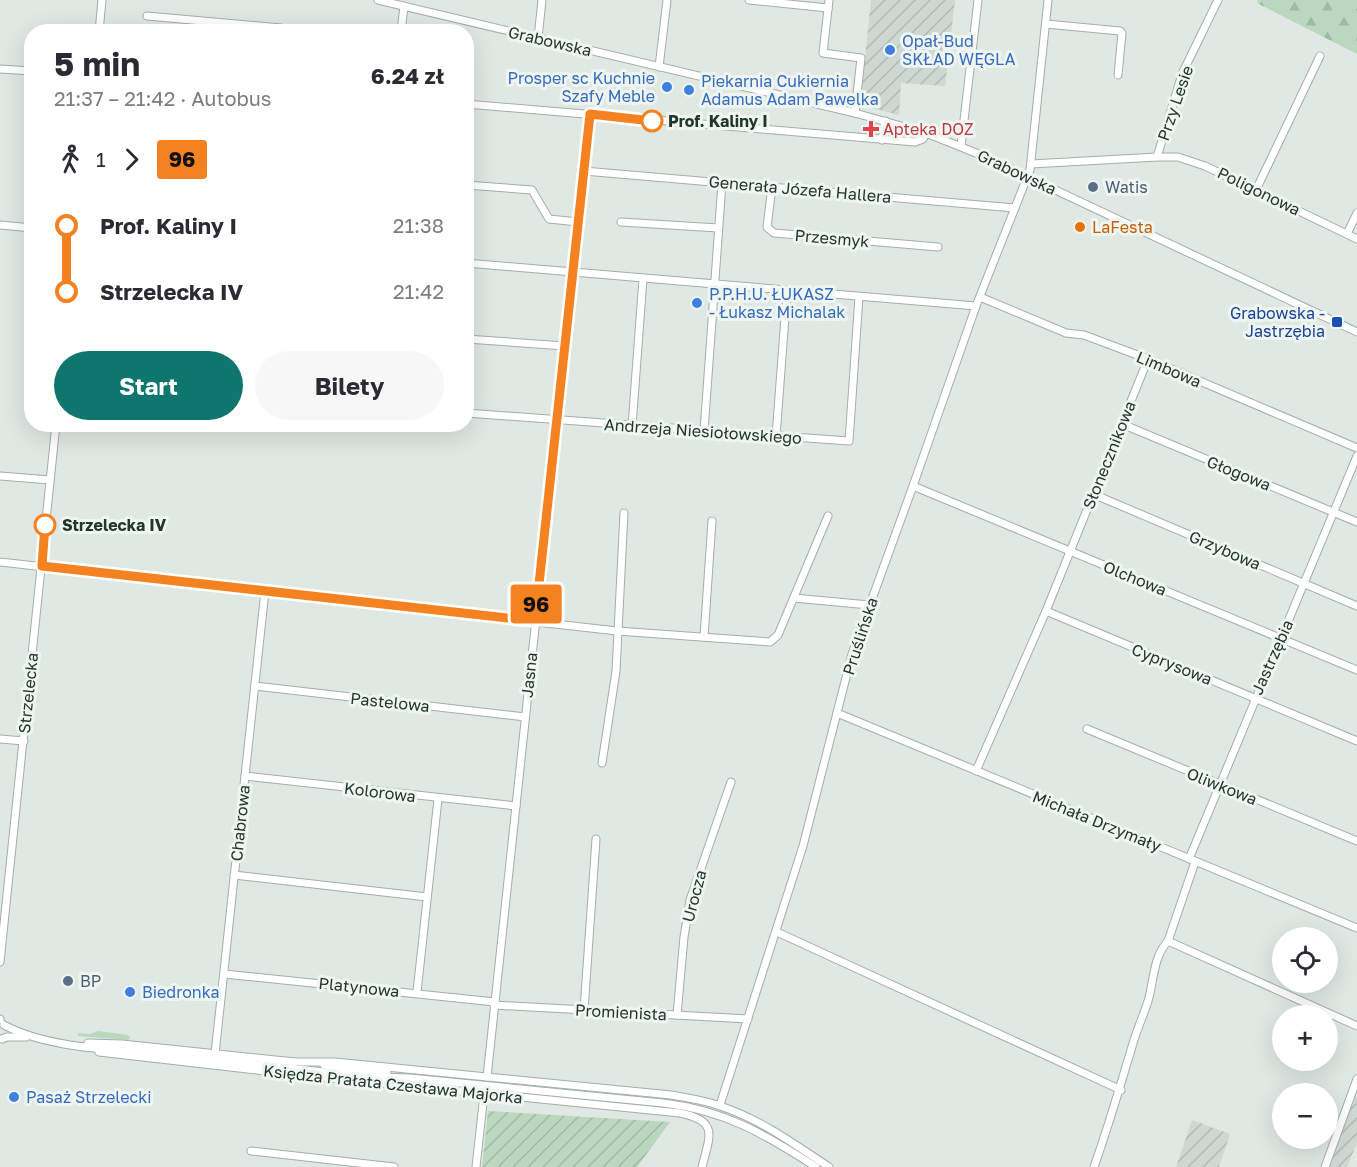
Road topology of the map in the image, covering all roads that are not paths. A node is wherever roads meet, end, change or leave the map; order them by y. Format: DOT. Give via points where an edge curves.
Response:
graph roads {
  1 [pos="102,0"];
  2 [pos="378,0"];
  3 [pos="542,0"];
  4 [pos="667,0"];
  5 [pos="749,0"];
  6 [pos="978,0"];
  7 [pos="1048,0"];
  8 [pos="1218,0"];
  9 [pos="828,4"];
  10 [pos="404,6"];
  11 [pos="147,16"];
  12 [pos="100,24"];
  13 [pos="204,24"];
  14 [pos="403,24"];
  15 [pos="1046,24"];
  16 [pos="538,38"];
  17 [pos="1320,56"];
  18 [pos="659,67"];
  19 [pos="0,69"];
  20 [pos="24,70"];
  21 [pos="1118,75"];
  22 [pos="474,105"];
  23 [pos="855,113"];
  24 [pos="590,114"];
  25 [pos="885,121"];
  26 [pos="926,133"];
  27 [pos="882,140"];
  28 [pos="961,146"];
  29 [pos="1157,157"];
  30 [pos="1031,164"];
  31 [pos="584,171"];
  32 [pos="1028,176"];
  33 [pos="722,183"];
  34 [pos="474,186"];
  35 [pos="772,187"];
  36 [pos="1256,190"];
  37 [pos="1015,208"];
  38 [pos="1357,213"];
  39 [pos="578,222"];
  40 [pos="621,222"];
  41 [pos="0,225"];
  42 [pos="24,227"];
  43 [pos="718,228"];
  44 [pos="1347,234"];
  45 [pos="1357,239"];
  46 [pos="938,247"];
  47 [pos="474,264"];
  48 [pos="573,273"];
  49 [pos="643,279"];
  50 [pos="714,285"];
  51 [pos="787,291"];
  52 [pos="859,297"];
  53 [pos="980,297"];
  54 [pos="976,306"];
  55 [pos="1357,332"];
  56 [pos="474,340"];
  57 [pos="565,346"];
  58 [pos="1148,359"];
  59 [pos="474,414"];
  60 [pos="558,420"];
  61 [pos="1122,424"];
  62 [pos="632,426"];
  63 [pos="704,431"];
  64 [pos="55,432"];
  65 [pos="776,436"];
  66 [pos="1357,448"];
  67 [pos="1357,456"];
  68 [pos="0,476"];
  69 [pos="50,480"];
  70 [pos="914,486"];
  71 [pos="1093,494"];
  72 [pos="1333,512"];
  73 [pos="624,513"];
  74 [pos="828,516"];
  75 [pos="712,521"];
  76 [pos="1357,522"];
  77 [pos="1070,551"];
  78 [pos="0,562"];
  79 [pos="42,566"];
  80 [pos="1304,583"];
  81 [pos="266,591"];
  82 [pos="794,598"];
  83 [pos="869,605"];
  84 [pos="1357,606"];
  85 [pos="1046,611"];
  86 [pos="535,621"];
  87 [pos="618,631"];
  88 [pos="704,637"];
  89 [pos="1282,638"];
  90 [pos="1357,670"];
  91 [pos="255,686"];
  92 [pos="1254,699"];
  93 [pos="837,713"];
  94 [pos="525,717"];
  95 [pos="1087,729"];
  96 [pos="0,739"];
  97 [pos="24,741"];
  98 [pos="1357,741"];
  99 [pos="602,763"];
  100 [pos="976,771"];
  101 [pos="245,776"];
  102 [pos="731,782"];
  103 [pos="1220,785"];
  104 [pos="438,799"];
  105 [pos="516,806"];
  106 [pos="596,839"];
  107 [pos="1357,841"];
  108 [pos="1192,860"];
  109 [pos="234,875"];
  110 [pos="427,897"];
  111 [pos="1357,928"];
  112 [pos="777,932"];
  113 [pos="1168,941"];
  114 [pos="0,962"];
  115 [pos="224,974"];
  116 [pos="417,993"];
  117 [pos="494,1004"];
  118 [pos="584,1010"];
  119 [pos="677,1015"];
  120 [pos="748,1019"];
  121 [pos="1,1021"];
  122 [pos="1357,1026"];
  123 [pos="38,1037"];
  124 [pos="1,1039"];
  125 [pos="76,1045"];
  126 [pos="215,1054"];
  127 [pos="292,1062"];
  128 [pos="487,1077"];
  129 [pos="410,1078"];
  130 [pos="1357,1079"];
  131 [pos="1121,1090"];
  132 [pos="484,1094"];
  133 [pos="720,1105"];
  134 [pos="251,1151"];
  135 [pos="394,1167"];
  136 [pos="476,1167"];
  137 [pos="702,1167"];
  138 [pos="816,1167"];
  139 [pos="829,1167"];
  140 [pos="1094,1167"];
  141 [pos="1325,1167"];
  1 -- 12 [label="street"];
  2 -- 10 [label="street, Grabowska"];
  3 -- 16 [label="street"];
  4 -- 18 [label="street"];
  5 -- 9 [label="street"];
  6 -- 28 [label="street"];
  7 -- 15 [label="street, Pruślińska"];
  8 -- 29 [label="street, Przy Lesie" via="1182,74"];
  9 -- 23 [label="street" via="823,53 861,58"];
  10 -- 14 [label="street"];
  10 -- 16 [label="street, Grabowska"];
  11 -- 13 [label="street"];
  15 -- 21 [label="street" via="1120,30"];
  15 -- 30 [label="street, Pruślińska"];
  16 -- 18 [label="street, Grabowska"];
  17 -- 36 [label="street"];
  18 -- 23 [label="street, Grabowska"];
  19 -- 20 [label="street"];
  22 -- 24 [label="street"];
  23 -- 25 [label="street, Grabowska"];
  24 -- 27 [label="street"];
  24 -- 31 [label="street, Jasna"];
  25 -- 26 [label="street, Grabowska"];
  25 -- 27 [label="street"];
  26 -- 27 [label="street" via="915,142"];
  26 -- 28 [label="street, Grabowska"];
  28 -- 32 [label="street, Grabowska"];
  29 -- 30 [label="street, Przy Lesie"];
  29 -- 36 [label="street, Poligonowa" via="1178,157 1206,166"];
  30 -- 32 [label="street, Pruślińska"];
  31 -- 33 [label="street, Generała Józefa Hallera"];
  31 -- 39 [label="street, Jasna"];
  32 -- 37 [label="street, Pruślińska"];
  32 -- 55 [label="street, Grabowska"];
  33 -- 35 [label="street, Generała Józefa Hallera"];
  33 -- 43 [label="street"];
  34 -- 39 [label="street" via="532,190 549,219"];
  35 -- 37 [label="street, Generała Józefa Hallera"];
  35 -- 46 [label="street, Przesmyk" via="767,227 774,233"];
  36 -- 44 [label="street, Poligonowa"];
  37 -- 53 [label="street, Pruślińska"];
  38 -- 44 [label="street"];
  39 -- 48 [label="street, Jasna"];
  40 -- 43 [label="street"];
  41 -- 42 [label="street"];
  43 -- 50 [label="street"];
  44 -- 45 [label="street, Poligonowa"];
  47 -- 48 [label="street"];
  48 -- 49 [label="street"];
  48 -- 57 [label="street, Jasna"];
  49 -- 50 [label="street"];
  49 -- 62 [label="street"];
  50 -- 51 [label="street"];
  50 -- 63 [label="street"];
  51 -- 52 [label="street"];
  51 -- 65 [label="street"];
  52 -- 54 [label="street"];
  52 -- 65 [label="street, Andrzeja Niesiołowskiego" via="849,441"];
  53 -- 54 [label="street, Pruślińska"];
  53 -- 58 [label="street, Limbowa" via="1066,333 1084,335"];
  54 -- 70 [label="street, Pruślińska"];
  56 -- 57 [label="street"];
  57 -- 60 [label="street, Jasna"];
  58 -- 61 [label="street, Słonecznikowa"];
  58 -- 66 [label="street, Limbowa"];
  59 -- 60 [label="street, Andrzeja Niesiołowskiego"];
  60 -- 62 [label="street, Andrzeja Niesiołowskiego"];
  60 -- 86 [label="street, Jasna"];
  61 -- 71 [label="street, Słonecznikowa"];
  61 -- 72 [label="street, Głogowa"];
  62 -- 63 [label="street, Andrzeja Niesiołowskiego"];
  63 -- 65 [label="street, Andrzeja Niesiołowskiego"];
  64 -- 69 [label="street, Strzelecka"];
  67 -- 72 [label="street, Jastrzębia"];
  68 -- 69 [label="street"];
  69 -- 79 [label="street, Strzelecka"];
  70 -- 77 [label="street, Olchowa"];
  70 -- 83 [label="street, Pruślińska"];
  71 -- 77 [label="street, Słonecznikowa"];
  71 -- 80 [label="street, Grzybowa"];
  72 -- 76 [label="street, Głogowa"];
  72 -- 80 [label="street, Jastrzębia"];
  73 -- 87 [label="street"];
  74 -- 82 [label="street"];
  75 -- 88 [label="street"];
  77 -- 85 [label="street"];
  77 -- 89 [label="street, Olchowa"];
  78 -- 79 [label="street"];
  79 -- 81 [label="street"];
  79 -- 97 [label="street, Strzelecka"];
  80 -- 84 [label="street, Grzybowa"];
  80 -- 89 [label="street, Jastrzębia"];
  81 -- 86 [label="street"];
  81 -- 91 [label="street, Chabrowa"];
  82 -- 83 [label="street"];
  82 -- 88 [label="street" via="778,635 770,642"];
  83 -- 93 [label="street, Pruślińska"];
  85 -- 92 [label="street, Cyprysowa"];
  85 -- 100 [label="street"];
  86 -- 87 [label="street"];
  86 -- 94 [label="street, Jasna"];
  87 -- 88 [label="street"];
  87 -- 99 [label="street"];
  89 -- 90 [label="street, Olchowa"];
  89 -- 92 [label="street, Jastrzębia"];
  91 -- 94 [label="street, Pastelowa"];
  91 -- 101 [label="street, Chabrowa"];
  92 -- 98 [label="street, Cyprysowa"];
  92 -- 103 [label="street, Jastrzębia"];
  93 -- 100 [label="street, Michała Drzymały"];
  93 -- 112 [label="street, Pruślińska"];
  94 -- 105 [label="street, Jasna"];
  95 -- 103 [label="street, Oliwkowa"];
  96 -- 97 [label="street"];
  97 -- 114 [label="street, Strzelecka"];
  100 -- 108 [label="street, Michała Drzymały"];
  101 -- 104 [label="street, Kolorowa"];
  101 -- 109 [label="street, Chabrowa"];
  102 -- 119 [label="street, Urocza" via="687,913"];
  103 -- 107 [label="street, Oliwkowa"];
  103 -- 108 [label="street, Jastrzębia"];
  104 -- 105 [label="street, Kolorowa"];
  104 -- 110 [label="street"];
  105 -- 117 [label="street, Jasna"];
  106 -- 118 [label="street"];
  108 -- 111 [label="street, Michała Drzymały"];
  108 -- 113 [label="street, Jastrzębia"];
  109 -- 110 [label="street"];
  109 -- 115 [label="street, Chabrowa"];
  110 -- 116 [label="street"];
  112 -- 120 [label="street, Pruślińska"];
  112 -- 131 [label="street"];
  113 -- 122 [label="street"];
  113 -- 131 [label="street, Jastrzębia" via="1155,966"];
  115 -- 116 [label="street, Platynowa"];
  115 -- 126 [label="street, Chabrowa"];
  116 -- 117 [label="street, Platynowa"];
  117 -- 118 [label="street, Promienista"];
  117 -- 128 [label="street, Jasna"];
  118 -- 119 [label="street, Promienista"];
  119 -- 120 [label="street, Promienista"];
  120 -- 133 [label="street, Pruślińska"];
  121 -- 123 [label="street, Księdza Prałata Czesława Majorka" via="15,1031"];
  121 -- 124 [label="street" via="5,1031"];
  123 -- 124 [label="street, Księdza Prałata Czesława Majorka"];
  123 -- 125 [label="street, Księdza Prałata Czesława Majorka"];
  125 -- 126 [label="street, Księdza Prałata Czesława Majorka" via="103,1042"];
  125 -- 129 [label="street, Księdza Prałata Czesława Majorka"];
  125 -- 132 [label="street, Księdza Prałata Czesława Majorka" via="122,1056"];
  126 -- 127 [label="street, Księdza Prałata Czesława Majorka"];
  127 -- 128 [label="street, Księdza Prałata Czesława Majorka" via="335,1062"];
  127 -- 129 [label="street, Księdza Prałata Czesława Majorka"];
  128 -- 133 [label="street, Księdza Prałata Czesława Majorka" via="671,1095"];
  129 -- 138 [label="street, Księdza Prałata Czesława Majorka" via="663,1103 712,1112 752,1127"];
  130 -- 141 [label="street"];
  131 -- 140 [label="street, Jastrzębia"];
  132 -- 136 [label="street"];
  132 -- 137 [label="street, Księdza Prałata Czesława Majorka" via="699,1118 709,1137"];
  133 -- 139 [label="street, Księdza Prałata Czesława Majorka" via="760,1123"];
  134 -- 135 [label="street"];
}
